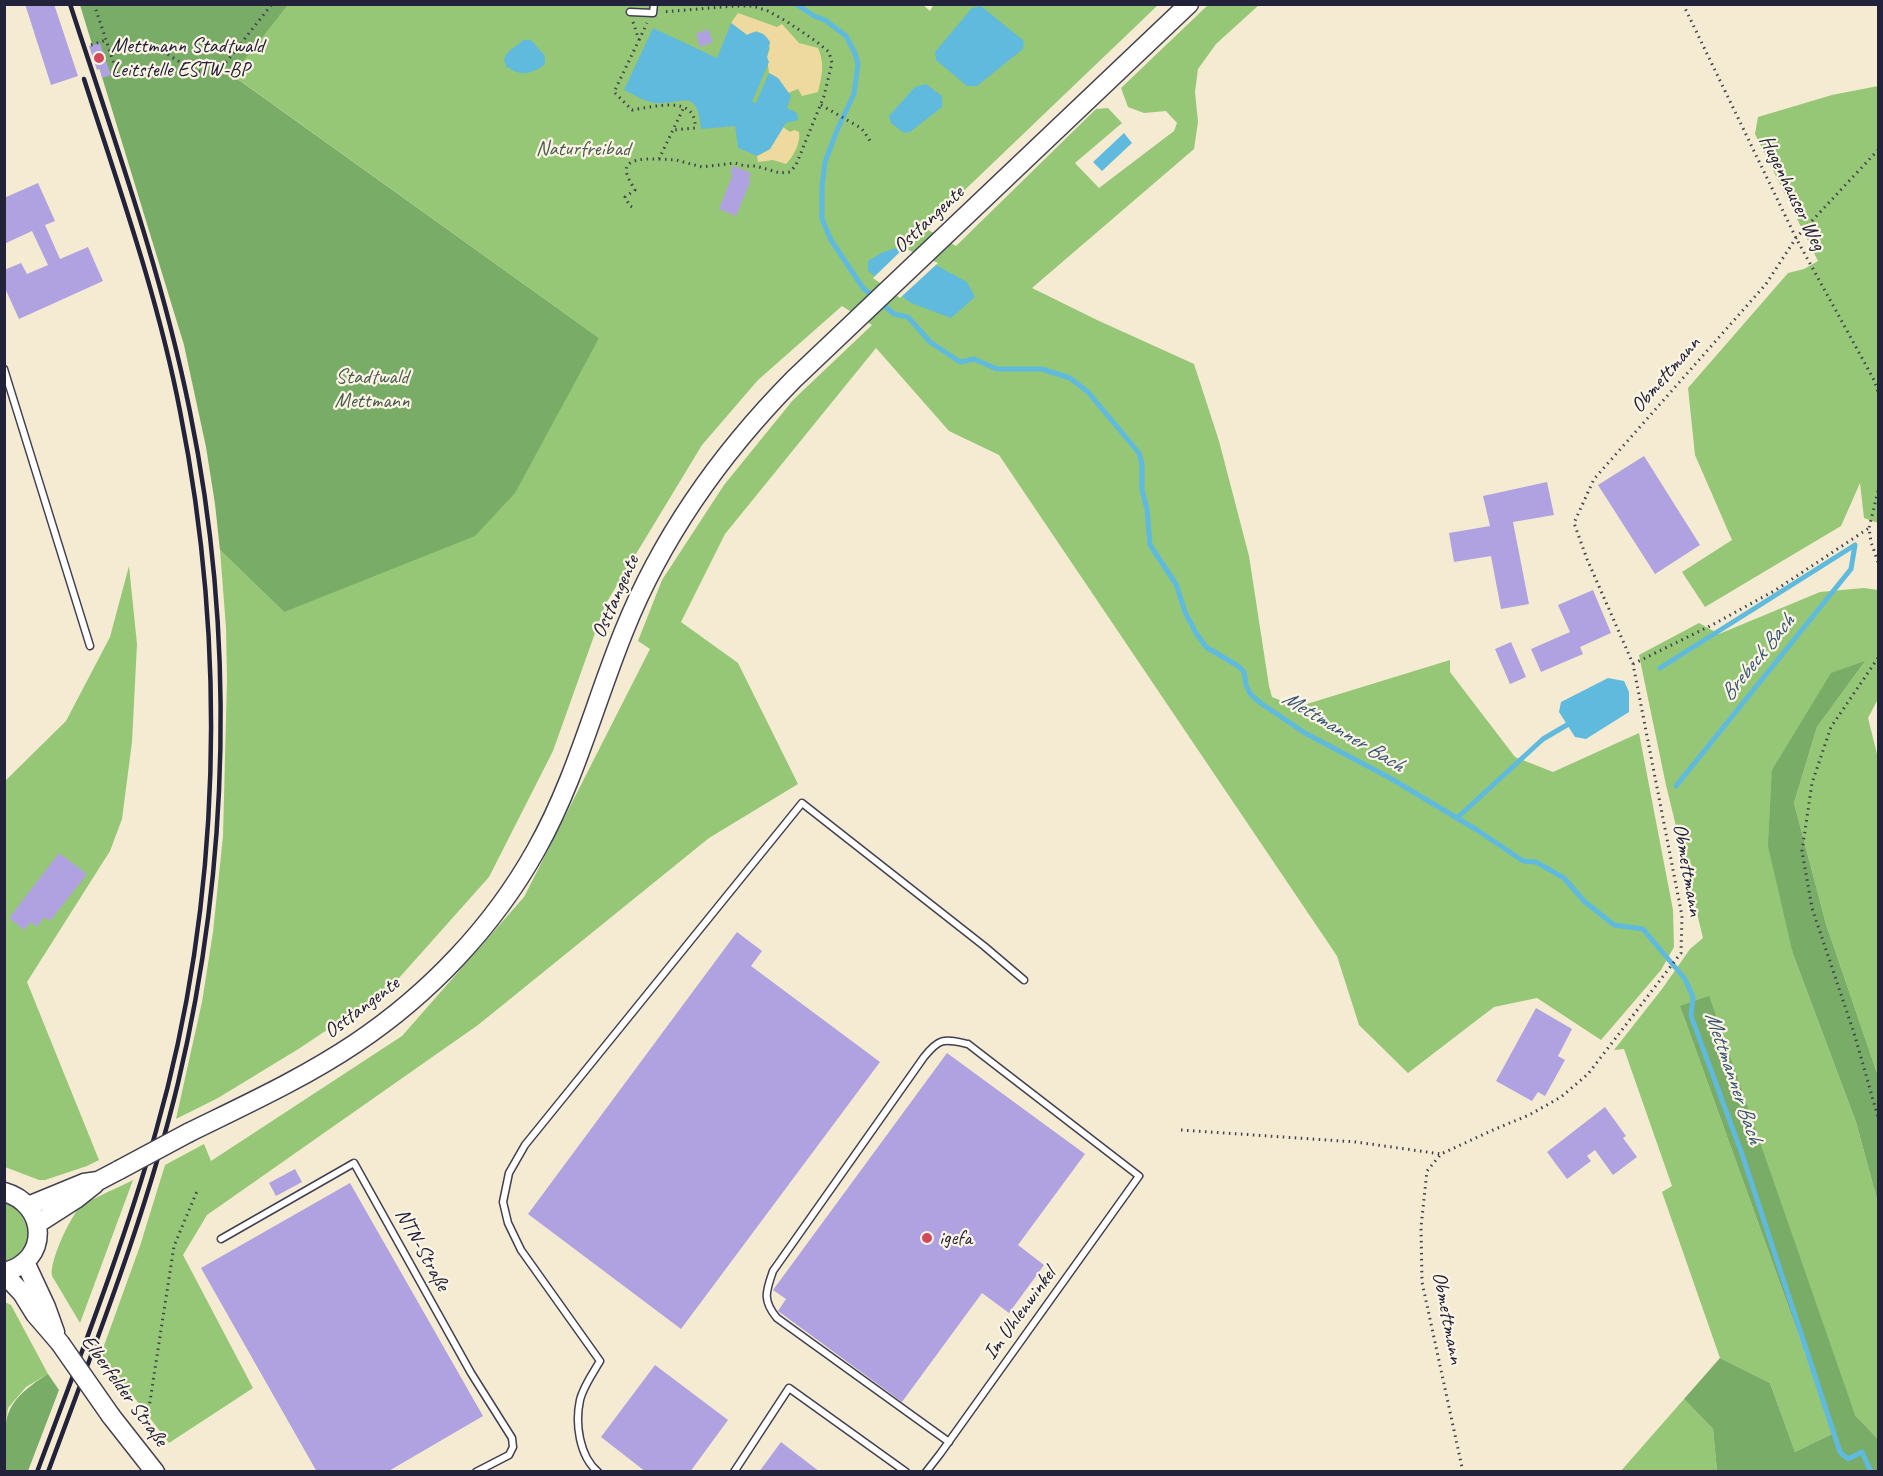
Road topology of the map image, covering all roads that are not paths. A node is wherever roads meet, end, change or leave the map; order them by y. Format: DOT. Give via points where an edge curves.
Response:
graph roads {
  1 [pos="654,4"];
  2 [pos="1189,4"];
  3 [pos="630,12"];
  4 [pos="4,369"];
  5 [pos="90,646"];
  6 [pos="1024,980"];
  7 [pos="98,1181"];
  8 [pos="4,1192"];
  9 [pos="28,1206"];
  10 [pos="37,1224"];
  11 [pos="221,1239"];
  12 [pos="25,1262"];
  13 [pos="4,1273"];
  14 [pos="58,1340"];
  15 [pos="949,1442"];
  16 [pos="155,1472"];
  17 [pos="476,1472"];
  18 [pos="598,1472"];
  19 [pos="734,1472"];
  20 [pos="906,1472"];
  21 [pos="926,1472"];
  1 -- 3 [label="lane" via="653,13"];
  2 -- 7 [label="main road, Osttangente, bridge" via="786,387 709,477 672,532 633,610 556,813 524,870 486,923 442,972 378,1028 314,1069"];
  4 -- 5 [label="lane"];
  6 -- 18 [label="lane" via="802,803 525,1145 509,1173 503,1202 521,1250 600,1361 580,1399 578,1430 588,1464"];
  7 -- 9 [label="main road, Osttangente"];
  7 -- 10 [label="main road, Osttangente"];
  8 -- 9 [label="main road"];
  9 -- 10 [label="main road"];
  10 -- 12 [label="main road" via="37,1240"];
  11 -- 17 [label="lane, NTN-Straße" via="354,1163 471,1373 512,1438 508,1455"];
  12 -- 13 [label="main road"];
  12 -- 14 [label="main road, Elberfelder Straße"];
  13 -- 14 [label="main road, Elberfelder Straße"];
  14 -- 16 [label="main road, Elberfelder Straße, bridge"];
  15 -- 15 [label="lane, Im Uhlenwinkel" via="1139,1176 968,1044 948,1040 935,1043 924,1057 773,1271 765,1293 777,1318"];
  15 -- 21 [label="lane, Im Uhlenwinkel"];
  19 -- 20 [label="lane" via="789,1388"];
}
